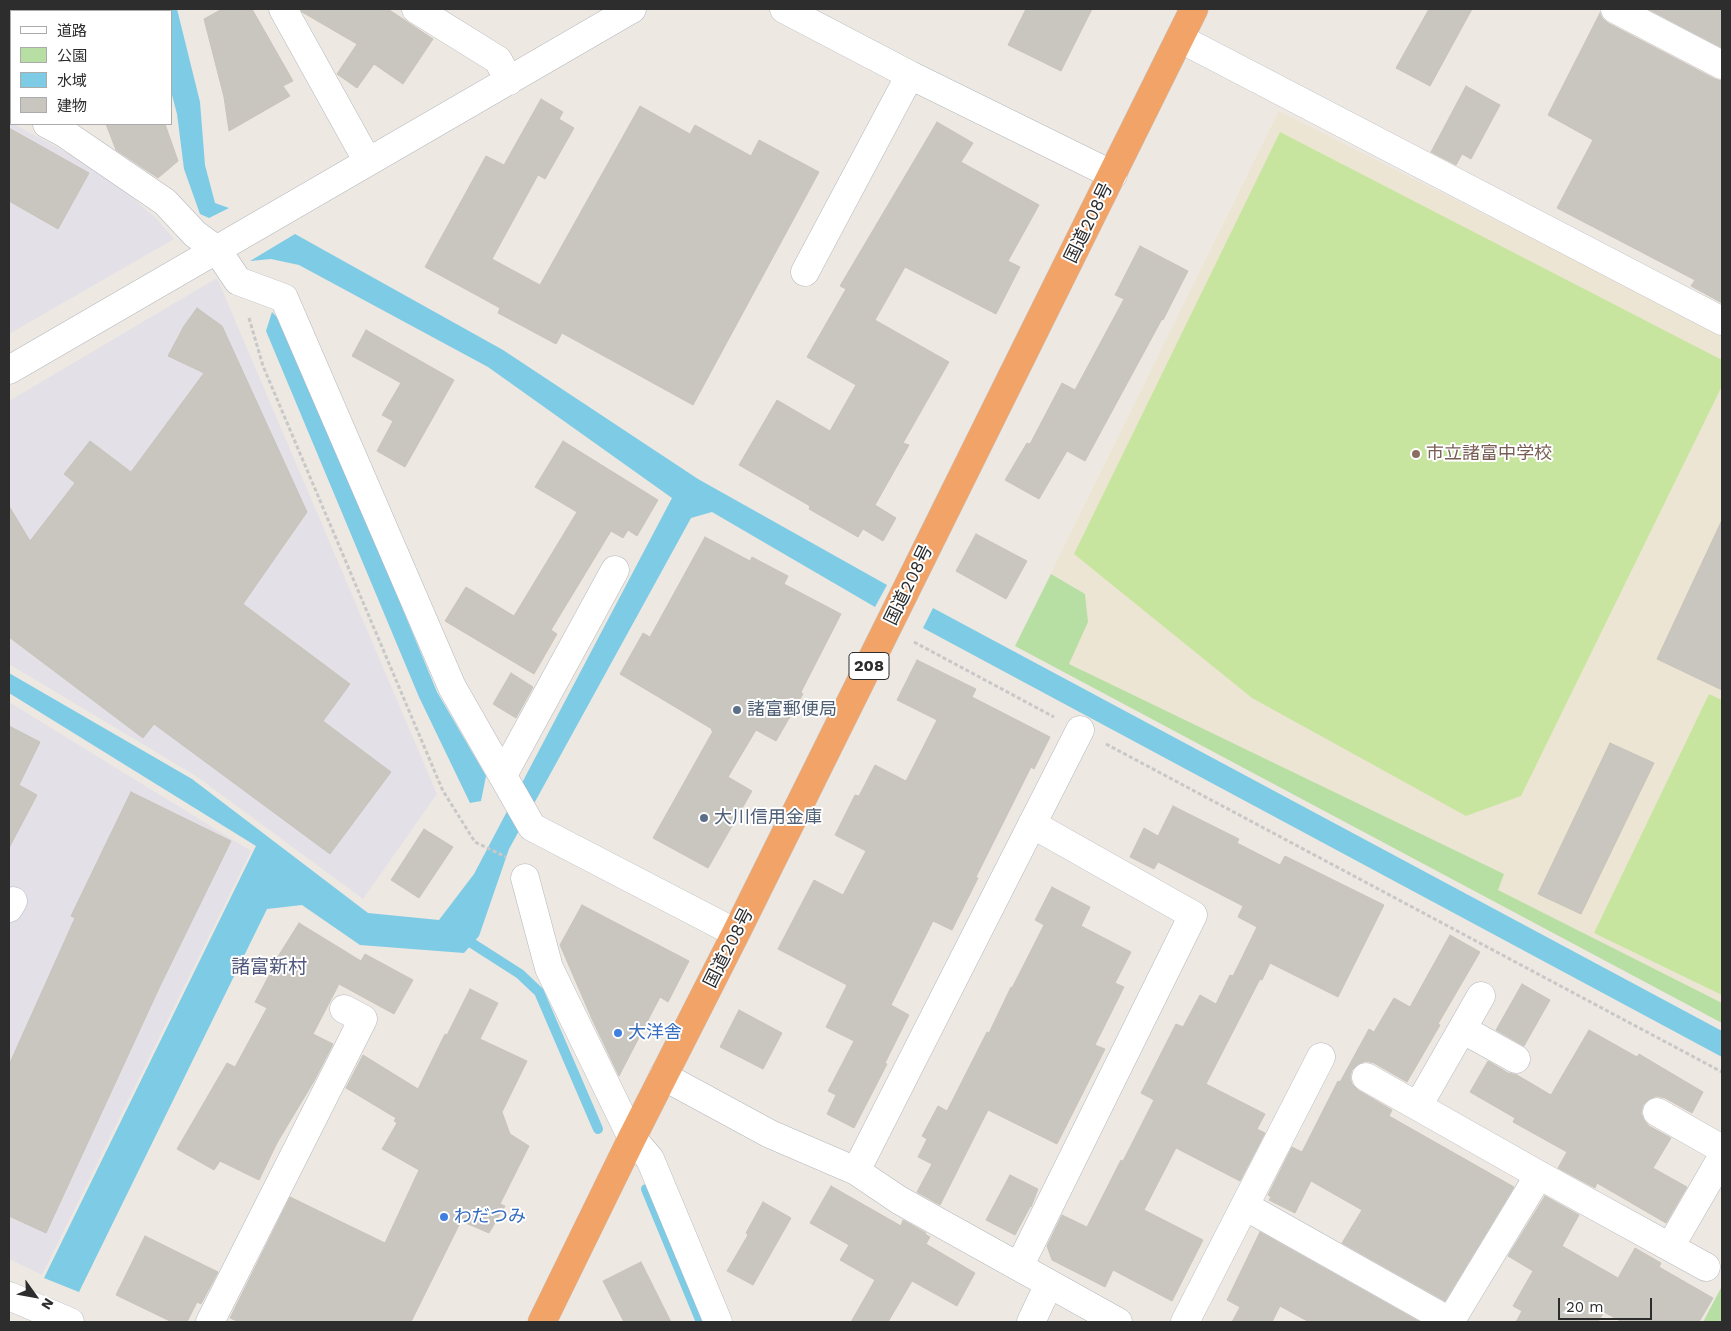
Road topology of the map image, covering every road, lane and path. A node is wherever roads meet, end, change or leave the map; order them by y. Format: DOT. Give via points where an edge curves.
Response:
graph roads {
  1 [pos="283,9"];
  2 [pos="416,9"];
  3 [pos="632,9"];
  4 [pos="784,9"];
  5 [pos="1194,9"];
  6 [pos="1615,9"];
  7 [pos="606,16"];
  8 [pos="1180,39"];
  9 [pos="1722,65"];
  10 [pos="910,75"];
  11 [pos="509,81"];
  12 [pos="49,125"];
  13 [pos="368,162"];
  14 [pos="1113,175"];
  15 [pos="217,250"];
  16 [pos="805,272"];
  17 [pos="238,282"];
  18 [pos="1722,321"];
  19 [pos="9,370"];
  20 [pos="615,570"];
  21 [pos="913,642"];
  22 [pos="1080,730"];
  23 [pos="506,780"];
  24 [pos="1032,824"];
  25 [pos="520,869"];
  26 [pos="736,934"];
  27 [pos="1480,996"];
  28 [pos="344,1009"];
  29 [pos="1462,1029"];
  30 [pos="1321,1057"];
  31 [pos="1516,1059"];
  32 [pos="1722,1072"];
  33 [pos="664,1076"];
  34 [pos="1366,1076"];
  35 [pos="1418,1106"];
  36 [pos="1657,1112"];
  37 [pos="632,1138"];
  38 [pos="1722,1149"];
  39 [pos="1722,1157"];
  40 [pos="856,1171"];
  41 [pos="1539,1175"];
  42 [pos="1245,1206"];
  43 [pos="1670,1247"];
  44 [pos="1019,1267"];
  45 [pos="1706,1267"];
  46 [pos="1049,1284"];
  47 [pos="9,1296"];
  48 [pos="70,1322"];
  49 [pos="210,1322"];
  50 [pos="542,1322"];
  51 [pos="718,1322"];
  52 [pos="1031,1322"];
  53 [pos="1118,1322"];
  54 [pos="1185,1322"];
  55 [pos="1450,1322"];
  1 -- 13 [label="street"];
  2 -- 11 [label="street" via="498,60"];
  3 -- 7 [label="street"];
  4 -- 10 [label="street"];
  5 -- 8 [label="highway, 国道208号 / 208"];
  6 -- 9 [label="street"];
  7 -- 11 [label="street"];
  8 -- 14 [label="highway, 国道208号 / 208"];
  8 -- 18 [label="street"];
  10 -- 14 [label="street"];
  10 -- 16 [label="street"];
  11 -- 13 [label="street"];
  12 -- 15 [label="street" via="165,202 195,234"];
  13 -- 15 [label="street"];
  14 -- 26 [label="highway, 国道208号 / 208"];
  15 -- 17 [label="street"];
  15 -- 19 [label="street"];
  17 -- 23 [label="street" via="284,298 452,687"];
  17 -- 25 [label="path" via="263,366 443,791 475,842"];
  20 -- 23 [label="street"];
  21 -- 22 [label="path"];
  22 -- 24 [label="street"];
  22 -- 32 [label="path"];
  23 -- 26 [label="street" via="532,827"];
  24 -- 40 [label="street"];
  24 -- 44 [label="street" via="1193,916"];
  25 -- 37 [label="street" via="549,968"];
  26 -- 33 [label="highway, 国道208号 / 208"];
  27 -- 29 [label="street"];
  28 -- 49 [label="street" via="364,1019"];
  29 -- 31 [label="street"];
  29 -- 35 [label="street"];
  30 -- 42 [label="street"];
  33 -- 37 [label="highway, 国道208号 / 208"];
  33 -- 40 [label="street" via="770,1134"];
  34 -- 35 [label="street"];
  35 -- 41 [label="street"];
  36 -- 38 [label="street"];
  37 -- 50 [label="highway, 国道208号 / 208"];
  37 -- 51 [label="street" via="650,1159"];
  39 -- 43 [label="street"];
  40 -- 44 [label="street" via="892,1196"];
  41 -- 43 [label="street"];
  41 -- 55 [label="street"];
  42 -- 54 [label="street"];
  42 -- 55 [label="street"];
  43 -- 45 [label="street"];
  44 -- 46 [label="street"];
  46 -- 52 [label="street"];
  46 -- 53 [label="street"];
  47 -- 48 [label="street"];
}
